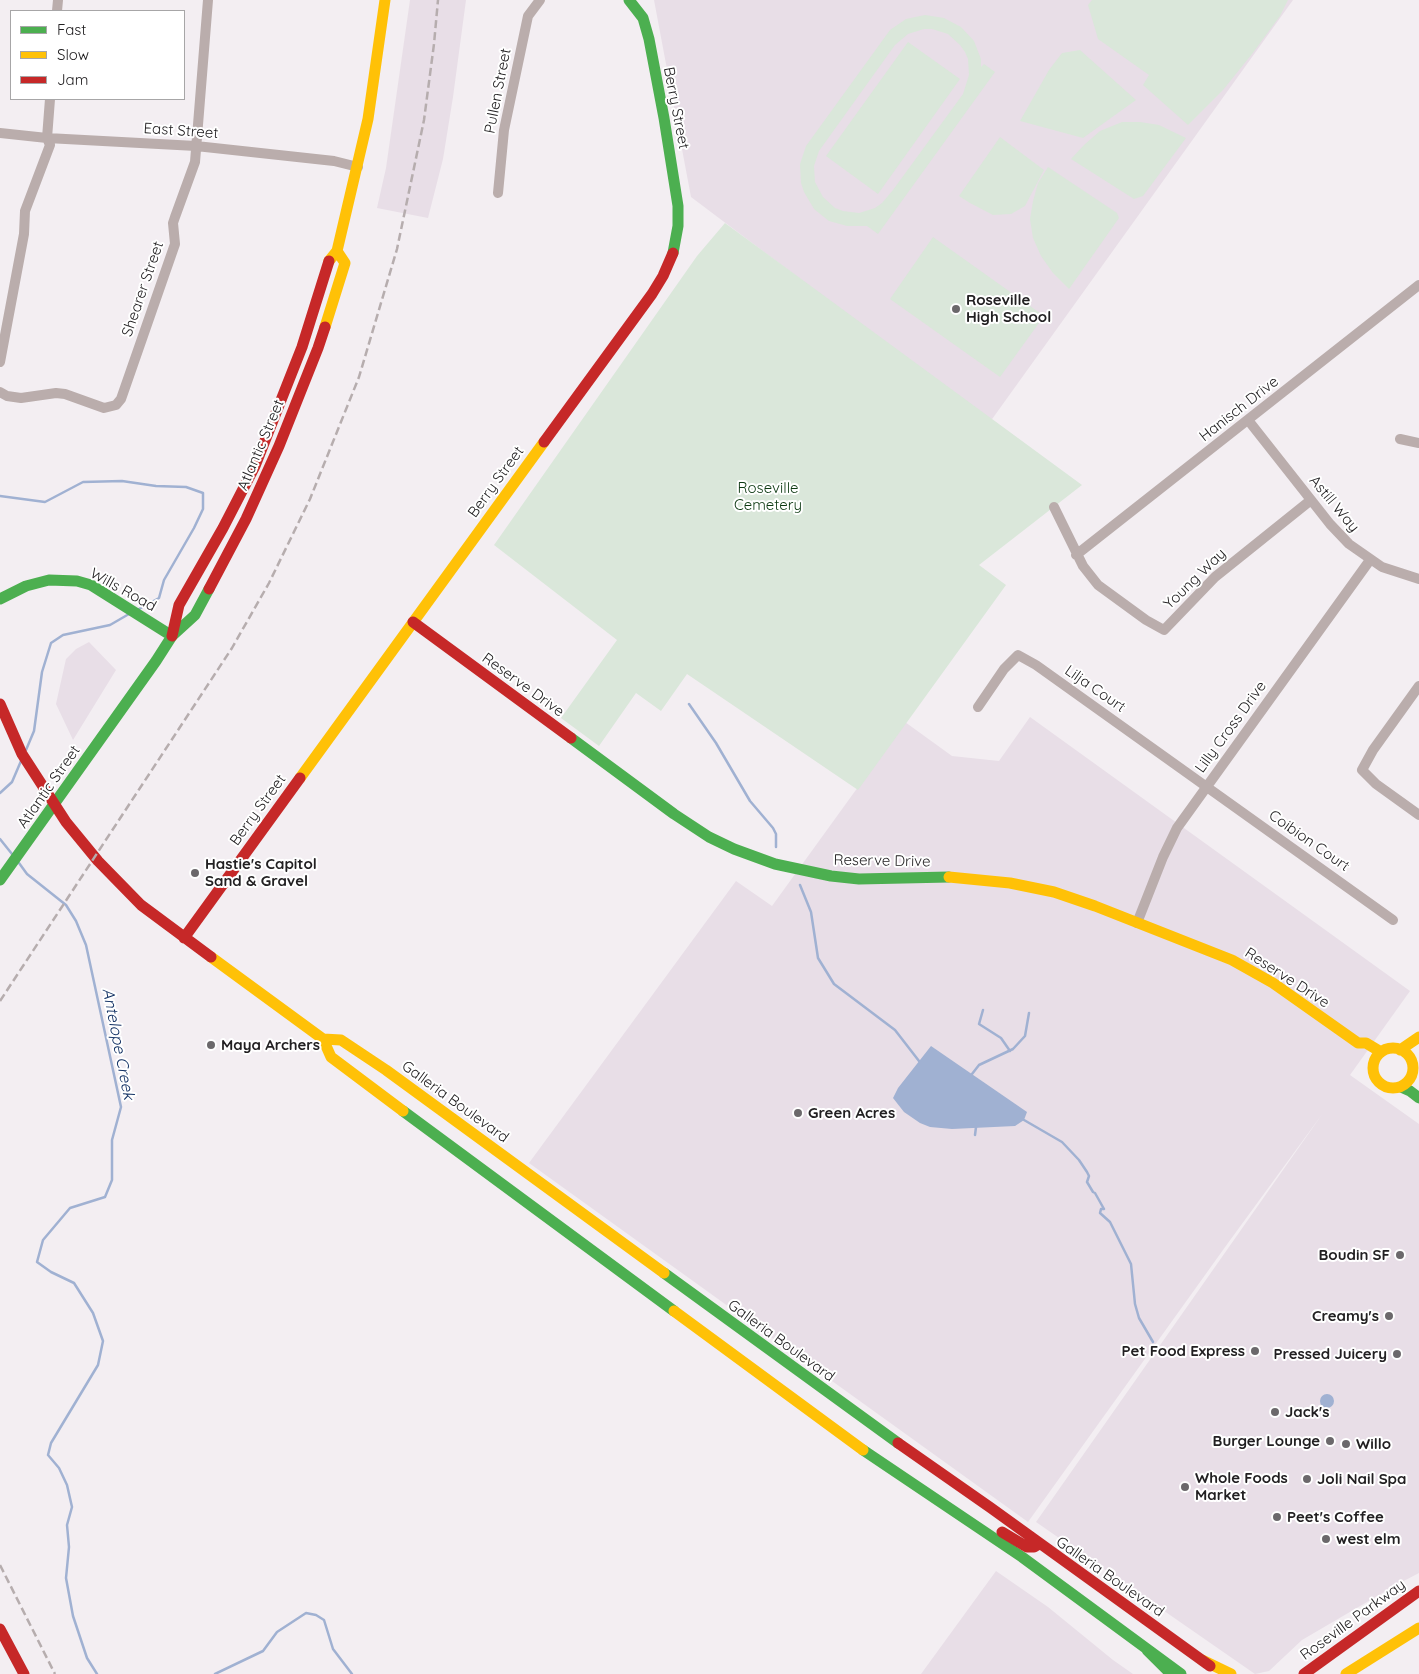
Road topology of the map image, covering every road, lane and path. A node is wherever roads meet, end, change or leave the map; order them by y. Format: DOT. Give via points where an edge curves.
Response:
graph roads {
  1 [pos="208,0"];
  2 [pos="385,0"];
  3 [pos="540,0"];
  4 [pos="629,0"];
  5 [pos="50,100"];
  6 [pos="0,133"];
  7 [pos="46,138"];
  8 [pos="196,146"];
  9 [pos="358,167"];
  10 [pos="498,193"];
  11 [pos="337,251"];
  12 [pos="1419,286"];
  13 [pos="302,346"];
  14 [pos="0,362"];
  15 [pos="0,392"];
  16 [pos="1248,420"];
  17 [pos="1400,439"];
  18 [pos="1419,444"];
  19 [pos="274,456"];
  20 [pos="1310,500"];
  21 [pos="1054,507"];
  22 [pos="1076,555"];
  23 [pos="1370,560"];
  24 [pos="1419,579"];
  25 [pos="0,598"];
  26 [pos="413,622"];
  27 [pos="172,636"];
  28 [pos="1419,686"];
  29 [pos="0,704"];
  30 [pos="978,708"];
  31 [pos="1207,787"];
  32 [pos="1419,815"];
  33 [pos="0,880"];
  34 [pos="1393,920"];
  35 [pos="1137,923"];
  36 [pos="184,938"];
  37 [pos="1418,1038"];
  38 [pos="323,1039"];
  39 [pos="1358,1043"];
  40 [pos="1381,1052"];
  41 [pos="1405,1054"];
  42 [pos="1372,1069"];
  43 [pos="1416,1076"];
  44 [pos="1401,1087"];
  45 [pos="1419,1098"];
  46 [pos="930,1494"];
  47 [pos="1039,1544"];
  48 [pos="1419,1591"];
  49 [pos="1419,1628"];
  50 [pos="0,1629"];
  51 [pos="1148,1650"];
  52 [pos="1335,1653"];
  53 [pos="1374,1656"];
  54 [pos="1202,1660"];
  55 [pos="24,1674"];
  56 [pos="1171,1674"];
  57 [pos="1181,1674"];
  58 [pos="1221,1674"];
  59 [pos="1231,1674"];
  60 [pos="1296,1674"];
  61 [pos="1304,1674"];
  62 [pos="1346,1674"];
  63 [pos="1351,1674"];
  1 -- 8 [label="street, Shearer Street"];
  2 -- 9 [label="main road, Atlantic Street"];
  3 -- 10 [label="street, Pullen Street" via="528,16 504,130"];
  4 -- 26 [label="main road, Berry Street" via="644,22 664,118 678,206 675,250 652,294"];
  5 -- 7 [label="street"];
  6 -- 7 [label="street, East Street"];
  7 -- 8 [label="street, East Street"];
  7 -- 14 [label="street" via="50,145 25,211 24,234"];
  8 -- 9 [label="street, East Street" via="334,161"];
  8 -- 15 [label="street, Shearer Street" via="195,162 173,223 175,244 121,399 116,405 104,408 65,394 21,398"];
  9 -- 11 [label="main road, Atlantic Street"];
  11 -- 13 [label="main road, Atlantic Street" via="329,260"];
  11 -- 19 [label="main road, Atlantic Street" via="345,263 318,348"];
  12 -- 16 [label="street, Hanisch Drive"];
  13 -- 19 [label="main road" via="305,362 273,442"];
  13 -- 27 [label="main road, Atlantic Street" via="255,466 179,605"];
  16 -- 20 [label="street, Astill Way"];
  16 -- 22 [label="street, Hanisch Drive"];
  17 -- 18 [label="street"];
  19 -- 27 [label="main road, Atlantic Street" via="246,519 195,615"];
  20 -- 22 [label="street, Young Way" via="1215,577 1164,630 1098,585"];
  20 -- 23 [label="street, Astill Way" via="1340,535"];
  21 -- 22 [label="street, Young Way"];
  23 -- 24 [label="street, Astill Way"];
  23 -- 31 [label="street, Lilly Cross Drive"];
  25 -- 27 [label="main road, Wills Road" via="44,582 77,581 90,585"];
  26 -- 35 [label="main road, Reserve Drive" via="674,814 709,837 749,855 790,868 846,878 941,877 1025,885"];
  26 -- 36 [label="main road, Berry Street"];
  27 -- 33 [label="main road, Atlantic Street"];
  28 -- 32 [label="street" via="1362,770"];
  29 -- 36 [label="main road, Galleria Boulevard" via="22,754 66,822 121,886"];
  30 -- 31 [label="street, Lilja Court" via="1004,669 1018,655"];
  31 -- 34 [label="street, Coibion Court"];
  31 -- 35 [label="street, Lilly Cross Drive" via="1170,841"];
  35 -- 39 [label="main road, Reserve Drive" via="1249,969"];
  36 -- 38 [label="main road, Galleria Boulevard"];
  37 -- 41 [label="main road"];
  38 -- 46 [label="main road, Galleria Boulevard" via="331,1057 372,1088 856,1445"];
  38 -- 47 [label="main road, Galleria Boulevard" via="341,1040 386,1070 861,1418"];
  39 -- 40 [label="main road, Reserve Drive" via="1366,1043"];
  39 -- 42 [label="main road, Reserve Drive"];
  40 -- 41 [label="main road" via="1387,1049"];
  40 -- 42 [label="main road" via="1376,1056"];
  41 -- 43 [label="main road" via="1412,1062"];
  42 -- 44 [label="main road" via="1382,1086"];
  43 -- 44 [label="main road"];
  44 -- 45 [label="main road"];
  46 -- 47 [label="main road" via="950,1498 1024,1546 1032,1548"];
  46 -- 51 [label="main road, Galleria Boulevard" via="1045,1573"];
  47 -- 54 [label="main road, Galleria Boulevard"];
  48 -- 52 [label="main road, Roseville Parkway"];
  49 -- 53 [label="main road"];
  50 -- 55 [label="main road"];
  51 -- 56 [label="main road"];
  51 -- 57 [label="main road, Galleria Boulevard"];
  52 -- 60 [label="main road"];
  52 -- 61 [label="main road, Roseville Parkway"];
  53 -- 62 [label="main road"];
  53 -- 63 [label="main road"];
  54 -- 58 [label="main road, Galleria Boulevard"];
  54 -- 59 [label="main road"];
}
